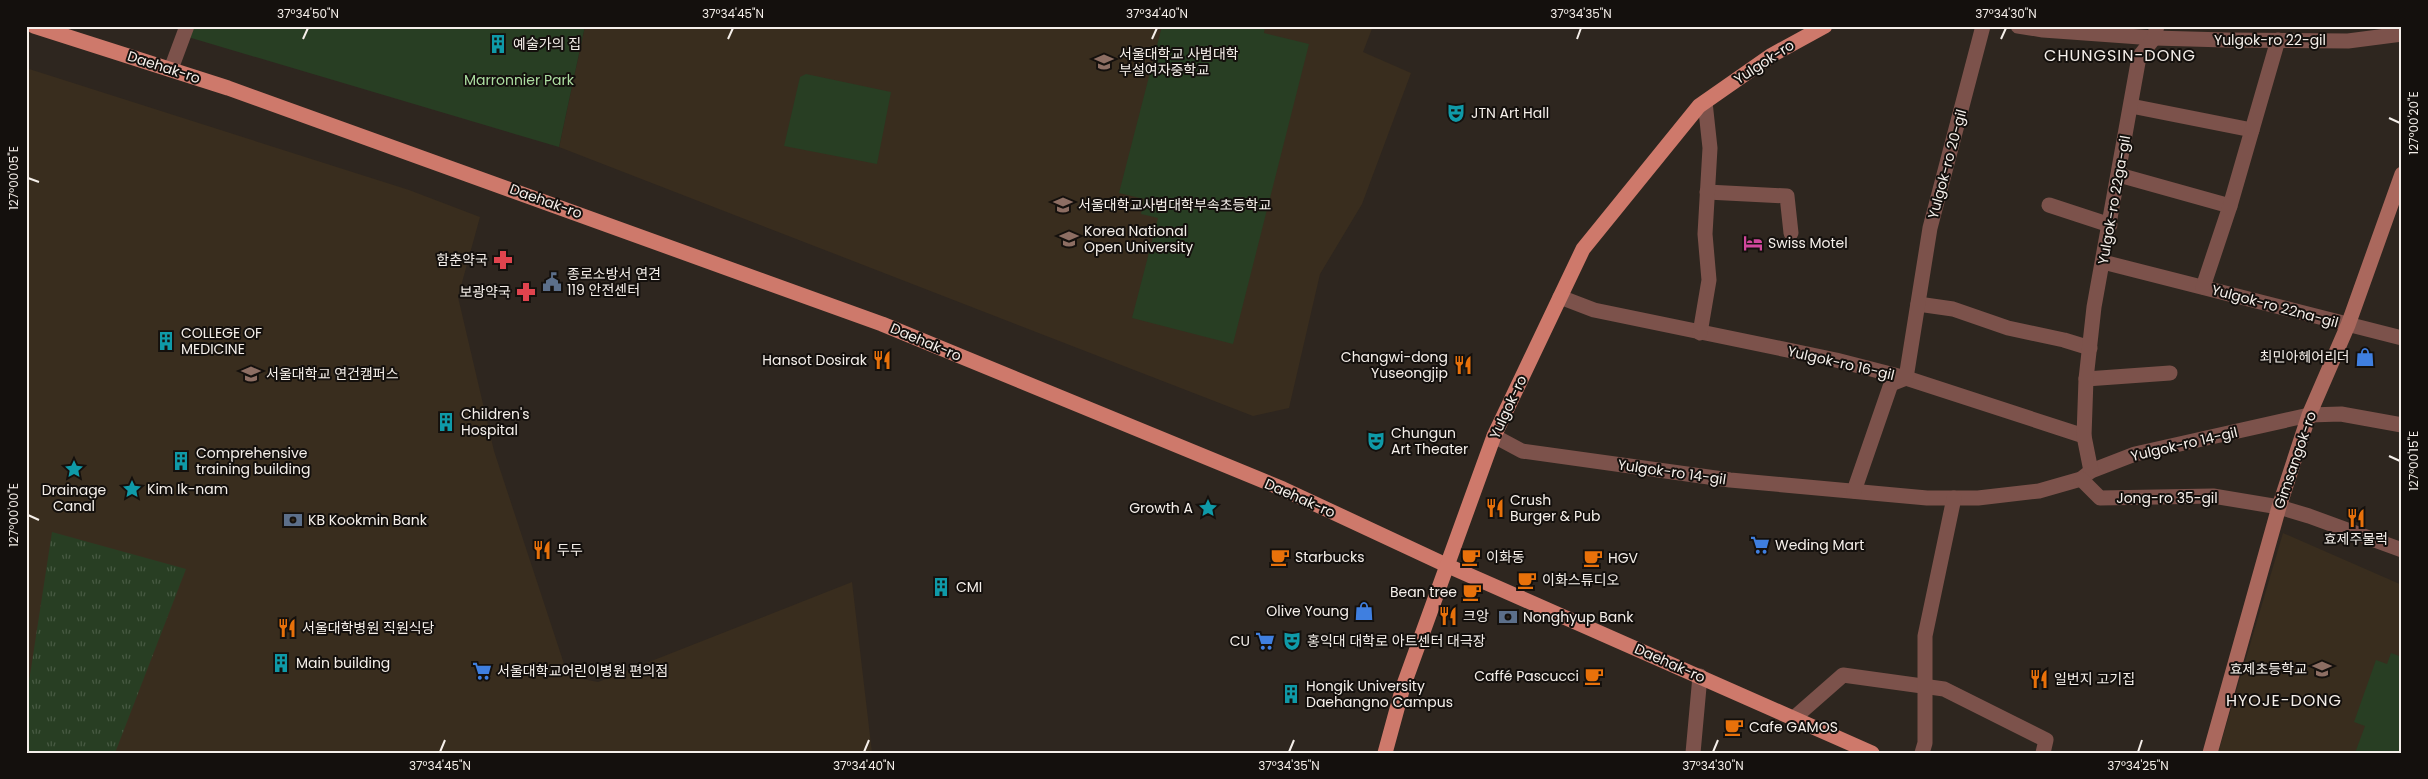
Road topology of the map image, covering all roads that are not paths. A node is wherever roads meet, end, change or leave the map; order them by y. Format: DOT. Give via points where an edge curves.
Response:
graph roads {
  1 [pos="34,26"];
  2 [pos="187,26"];
  3 [pos="1983,26"];
  4 [pos="2018,26"];
  5 [pos="1821,27"];
  6 [pos="2155,32"];
  7 [pos="2402,34"];
  8 [pos="2278,40"];
  9 [pos="171,69"];
  10 [pos="1705,102"];
  11 [pos="2131,106"];
  12 [pos="2252,130"];
  13 [pos="2402,174"];
  14 [pos="2119,175"];
  15 [pos="1707,192"];
  16 [pos="2049,205"];
  17 [pos="2230,206"];
  18 [pos="2110,225"];
  19 [pos="1791,233"];
  20 [pos="2103,262"];
  21 [pos="2203,287"];
  22 [pos="1560,297"];
  23 [pos="1918,304"];
  24 [pos="2348,325"];
  25 [pos="1700,332"];
  26 [pos="2402,338"];
  27 [pos="2090,348"];
  28 [pos="2170,373"];
  29 [pos="1906,378"];
  30 [pos="2086,380"];
  31 [pos="2309,415"];
  32 [pos="2402,426"];
  33 [pos="1494,436"];
  34 [pos="2084,436"];
  35 [pos="2086,475"];
  36 [pos="1854,491"];
  37 [pos="1954,498"];
  38 [pos="2278,506"];
  39 [pos="2402,550"];
  40 [pos="1446,565"];
  41 [pos="1700,676"];
  42 [pos="1925,686"];
  43 [pos="1794,718"];
  44 [pos="1385,753"];
  45 [pos="1693,753"];
  46 [pos="1872,753"];
  47 [pos="1922,753"];
  48 [pos="2043,753"];
  49 [pos="2210,753"];
  1 -- 9 [label="main road, Daehak-ro"];
  2 -- 9 [label="street"];
  3 -- 23 [label="street, Yulgok-ro 20-gil" via="1930,228"];
  4 -- 6 [label="street, Yulgok-ro 22-gil" via="2043,30"];
  5 -- 10 [label="main road, Yulgok-ro" via="1772,55"];
  6 -- 8 [label="street, Yulgok-ro 22-gil"];
  6 -- 11 [label="street, Yulgok-ro 22ga-gil" via="2139,57"];
  7 -- 8 [label="street, Yulgok-ro 22-gil" via="2348,41"];
  8 -- 12 [label="street, Yulgok-ro 22na-gil"];
  9 -- 40 [label="main road, Daehak-ro" via="882,324 1283,489"];
  10 -- 15 [label="street" via="1710,148"];
  10 -- 22 [label="main road, Yulgok-ro" via="1583,249"];
  11 -- 12 [label="street"];
  11 -- 14 [label="street, Yulgok-ro 22ga-gil"];
  12 -- 17 [label="street, Yulgok-ro 22na-gil"];
  13 -- 24 [label="street, Gimsangok-ro"];
  14 -- 17 [label="street"];
  14 -- 18 [label="street, Yulgok-ro 22ga-gil"];
  15 -- 19 [label="street" via="1788,196"];
  15 -- 25 [label="street" via="1705,234 1709,280"];
  16 -- 18 [label="street"];
  17 -- 21 [label="street, Yulgok-ro 22na-gil"];
  18 -- 20 [label="street, Yulgok-ro 22ga-gil"];
  20 -- 21 [label="street, Yulgok-ro 22na-gil"];
  20 -- 27 [label="street, Yulgok-ro 22ga-gil"];
  21 -- 24 [label="street, Yulgok-ro 22na-gil"];
  22 -- 25 [label="street, Yulgok-ro 16-gil" via="1594,310"];
  22 -- 33 [label="main road, Yulgok-ro"];
  23 -- 27 [label="street" via="1953,309 2008,328"];
  23 -- 29 [label="street, Yulgok-ro 20-gil"];
  24 -- 26 [label="street, Yulgok-ro 22na-gil"];
  24 -- 31 [label="street, Gimsangok-ro"];
  25 -- 29 [label="street, Yulgok-ro 16-gil"];
  27 -- 30 [label="street, Yulgok-ro 22ga-gil"];
  28 -- 30 [label="street"];
  29 -- 34 [label="street, Yulgok-ro 16-gil"];
  29 -- 36 [label="street" via="1891,384"];
  30 -- 34 [label="street, Yulgok-ro 22ga-gil"];
  31 -- 32 [label="street, Yulgok-ro 14-gil" via="2341,414"];
  31 -- 35 [label="street, Yulgok-ro 14-gil" via="2135,454"];
  31 -- 38 [label="street, Gimsangok-ro"];
  33 -- 36 [label="street, Yulgok-ro 14-gil" via="1522,451 1730,480"];
  33 -- 40 [label="main road, Yulgok-ro"];
  34 -- 35 [label="street"];
  35 -- 37 [label="street, Yulgok-ro 14-gil" via="2039,491"];
  35 -- 38 [label="street, Jong-ro 35-gil" via="2100,498 2213,496"];
  36 -- 37 [label="street, Yulgok-ro 14-gil"];
  37 -- 42 [label="street" via="1925,636"];
  38 -- 39 [label="street, Jong-ro 35-gil"];
  38 -- 49 [label="street, Gimsangok-ro"];
  40 -- 41 [label="main road, Daehak-ro"];
  40 -- 44 [label="main road, Yulgok-ro" via="1403,687"];
  41 -- 43 [label="main road, Daehak-ro"];
  41 -- 45 [label="street"];
  42 -- 43 [label="street" via="1843,675"];
  42 -- 47 [label="street" via="1925,743"];
  42 -- 48 [label="street" via="1944,689 2046,740"];
  43 -- 46 [label="main road, Daehak-ro"];
}
